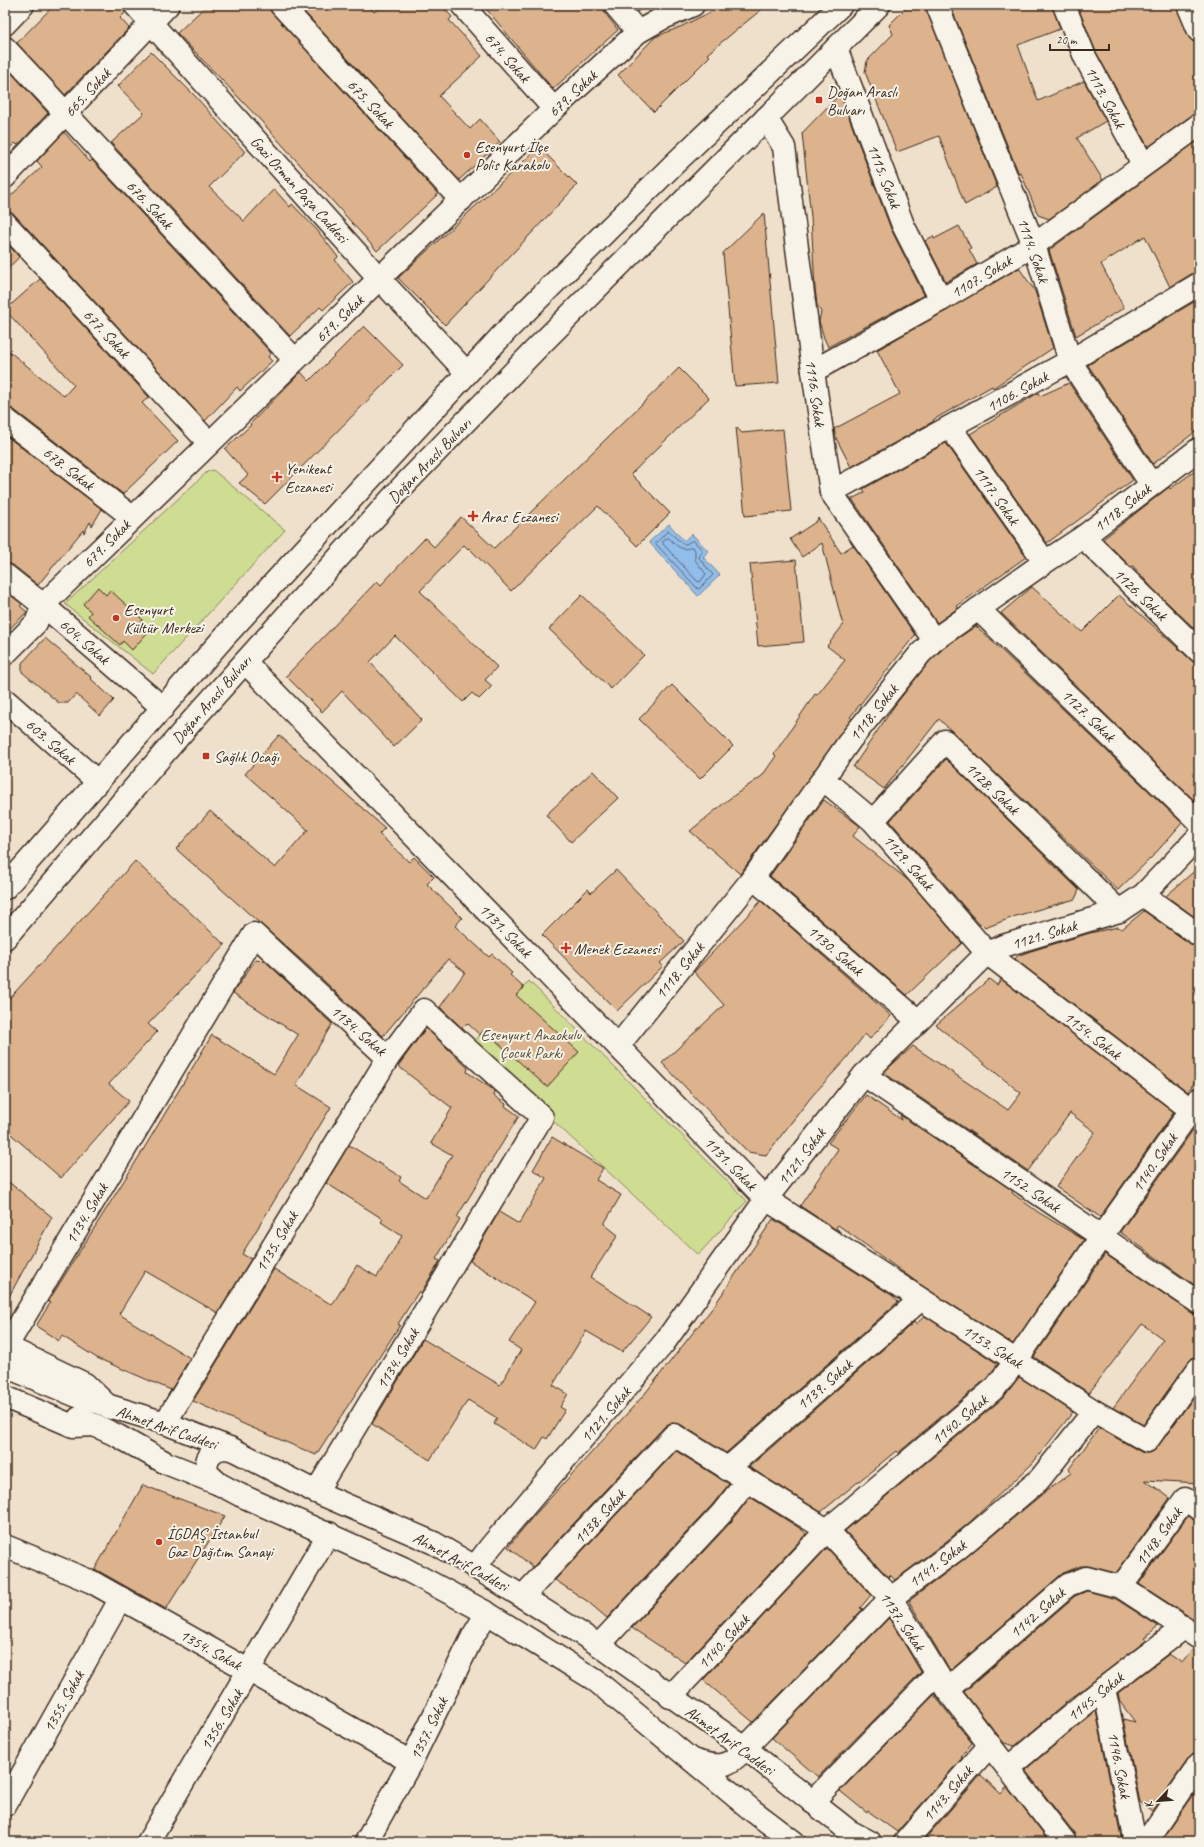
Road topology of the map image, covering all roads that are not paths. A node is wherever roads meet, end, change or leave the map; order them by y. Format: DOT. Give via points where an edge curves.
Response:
graph roads {
  1 [pos="23,5"];
  2 [pos="135,5"];
  3 [pos="168,5"];
  4 [pos="281,5"];
  5 [pos="462,5"];
  6 [pos="615,5"];
  7 [pos="693,5"];
  8 [pos="841,5"];
  9 [pos="879,5"];
  10 [pos="937,5"];
  11 [pos="1064,5"];
  12 [pos="1188,5"];
  13 [pos="5,24"];
  14 [pos="151,24"];
  15 [pos="1199,31"];
  16 [pos="638,32"];
  17 [pos="5,48"];
  18 [pos="836,48"];
  19 [pos="554,109"];
  20 [pos="66,115"];
  21 [pos="766,118"];
  22 [pos="1199,125"];
  23 [pos="1143,164"];
  24 [pos="5,177"];
  25 [pos="461,200"];
  26 [pos="5,223"];
  27 [pos="1034,245"];
  28 [pos="379,278"];
  29 [pos="1199,284"];
  30 [pos="941,300"];
  31 [pos="295,360"];
  32 [pos="1070,361"];
  33 [pos="812,371"];
  34 [pos="467,373"];
  35 [pos="5,419"];
  36 [pos="950,427"];
  37 [pos="209,443"];
  38 [pos="1199,449"];
  39 [pos="1150,484"];
  40 [pos="831,492"];
  41 [pos="132,517"];
  42 [pos="1083,537"];
  43 [pos="1045,562"];
  44 [pos="5,575"];
  45 [pos="43,605"];
  46 [pos="978,609"];
  47 [pos="934,640"];
  48 [pos="1199,651"];
  49 [pos="5,654"];
  50 [pos="244,662"];
  51 [pos="5,700"];
  52 [pos="163,708"];
  53 [pos="823,779"];
  54 [pos="97,781"];
  55 [pos="873,821"];
  56 [pos="1199,822"];
  57 [pos="1199,836"];
  58 [pos="753,878"];
  59 [pos="5,888"];
  60 [pos="1143,895"];
  61 [pos="1119,911"];
  62 [pos="1199,935"];
  63 [pos="5,938"];
  64 [pos="987,953"];
  65 [pos="918,1021"];
  66 [pos="618,1046"];
  67 [pos="388,1058"];
  68 [pos="864,1075"];
  69 [pos="1196,1109"];
  70 [pos="766,1199"];
  71 [pos="1101,1237"];
  72 [pos="920,1300"];
  73 [pos="1199,1303"];
  74 [pos="5,1353"];
  75 [pos="1016,1361"];
  76 [pos="1199,1368"];
  77 [pos="5,1386"];
  78 [pos="5,1397"];
  79 [pos="1094,1412"];
  80 [pos="165,1423"];
  81 [pos="96,1425"];
  82 [pos="674,1436"];
  83 [pos="232,1449"];
  84 [pos="727,1469"];
  85 [pos="748,1481"];
  86 [pos="220,1484"];
  87 [pos="316,1492"];
  88 [pos="1199,1509"];
  89 [pos="827,1530"];
  90 [pos="329,1533"];
  91 [pos="5,1546"];
  92 [pos="475,1567"];
  93 [pos="1121,1587"];
  94 [pos="523,1596"];
  95 [pos="120,1598"];
  96 [pos="890,1598"];
  97 [pos="487,1613"];
  98 [pos="1191,1633"];
  99 [pos="599,1645"];
  100 [pos="250,1671"];
  101 [pos="942,1682"];
  102 [pos="1104,1688"];
  103 [pos="670,1697"];
  104 [pos="990,1745"];
  105 [pos="745,1748"];
  106 [pos="691,1760"];
  107 [pos="411,1762"];
  108 [pos="1199,1765"];
  109 [pos="1008,1767"];
  110 [pos="812,1802"];
  111 [pos="5,1805"];
  112 [pos="148,1842"];
  113 [pos="366,1842"];
  114 [pos="794,1842"];
  115 [pos="870,1842"];
  116 [pos="905,1842"];
  117 [pos="1065,1842"];
  118 [pos="1135,1842"];
  119 [pos="1146,1842"];
  1 -- 13 [label="street"];
  2 -- 14 [label="street, Gazi Osman Paşa Caddesi"];
  3 -- 14 [label="street, 665. Sokak"];
  4 -- 25 [label="street, 675. Sokak"];
  5 -- 19 [label="street, 674. Sokak"];
  6 -- 16 [label="street"];
  7 -- 16 [label="street, 679. Sokak"];
  8 -- 34 [label="street, Doğan Araslı Bulvarı" via="667,171"];
  9 -- 18 [label="street, Doğan Araslı Bulvarı"];
  10 -- 27 [label="street, 1114. Sokak"];
  11 -- 23 [label="street, 1113. Sokak" via="1085,57"];
  12 -- 15 [label="street"];
  14 -- 20 [label="street, 665. Sokak"];
  14 -- 28 [label="street, Gazi Osman Paşa Caddesi"];
  16 -- 19 [label="street, 679. Sokak"];
  17 -- 20 [label="street, 676. Sokak"];
  18 -- 21 [label="street, Doğan Araslı Bulvarı"];
  18 -- 30 [label="street, 1115. Sokak" via="904,225"];
  19 -- 25 [label="street, 679. Sokak"];
  20 -- 24 [label="street, 665. Sokak"];
  20 -- 31 [label="street, 676. Sokak"];
  21 -- 33 [label="street, 1116. Sokak" via="784,147"];
  21 -- 50 [label="street, Doğan Araslı Bulvarı" via="406,483"];
  22 -- 23 [label="street, 1107. Sokak"];
  23 -- 27 [label="street, 1107. Sokak"];
  25 -- 28 [label="street, 679. Sokak"];
  26 -- 37 [label="street, 677. Sokak"];
  27 -- 30 [label="street, 1107. Sokak"];
  27 -- 32 [label="street, 1114. Sokak"];
  28 -- 31 [label="street, 679. Sokak"];
  28 -- 34 [label="street, Gazi Osman Paşa Caddesi"];
  29 -- 32 [label="street, 1106. Sokak"];
  30 -- 33 [label="street, 1107. Sokak"];
  31 -- 37 [label="street, 679. Sokak"];
  32 -- 36 [label="street, 1106. Sokak"];
  32 -- 39 [label="street, 1114. Sokak"];
  33 -- 40 [label="street, 1116. Sokak"];
  34 -- 52 [label="street, Doğan Araslı Bulvarı"];
  35 -- 41 [label="street, 678. Sokak"];
  36 -- 40 [label="street, 1106. Sokak"];
  36 -- 43 [label="street, 1117. Sokak"];
  37 -- 41 [label="street, 679. Sokak"];
  38 -- 39 [label="street, 1118. Sokak"];
  39 -- 42 [label="street, 1118. Sokak"];
  40 -- 47 [label="street, 1116. Sokak"];
  41 -- 45 [label="street, 679. Sokak"];
  42 -- 43 [label="street, 1118. Sokak"];
  42 -- 48 [label="street, 1126. Sokak"];
  43 -- 46 [label="street, 1118. Sokak"];
  44 -- 45 [label="street, 604. Sokak"];
  45 -- 49 [label="street, 679. Sokak" via="36,623"];
  45 -- 52 [label="street, 604. Sokak"];
  46 -- 47 [label="street, 1118. Sokak"];
  46 -- 56 [label="street, 1127. Sokak"];
  47 -- 53 [label="street, 1118. Sokak" via="851,739"];
  50 -- 63 [label="street, Doğan Araslı Bulvarı"];
  50 -- 66 [label="street, 1131. Sokak"];
  51 -- 54 [label="street, 603. Sokak"];
  52 -- 54 [label="street, Doğan Araslı Bulvarı"];
  53 -- 55 [label="street, 1129. Sokak"];
  53 -- 58 [label="street, 1118. Sokak"];
  54 -- 59 [label="street, Doğan Araslı Bulvarı"];
  55 -- 61 [label="street, 1128. Sokak" via="945,741"];
  55 -- 64 [label="street, 1129. Sokak"];
  57 -- 60 [label="street, 1121. Sokak"];
  58 -- 65 [label="street, 1130. Sokak"];
  58 -- 66 [label="street, 1118. Sokak"];
  60 -- 61 [label="street, 1121. Sokak"];
  60 -- 62 [label="street"];
  61 -- 64 [label="street, 1121. Sokak"];
  64 -- 65 [label="street, 1121. Sokak"];
  64 -- 69 [label="street, 1154. Sokak"];
  65 -- 68 [label="street, 1121. Sokak"];
  66 -- 70 [label="street, 1131. Sokak"];
  67 -- 74 [label="street, 1134. Sokak" via="254,934"];
  67 -- 80 [label="street, 1135. Sokak"];
  67 -- 87 [label="street, 1134. Sokak" via="424,1010 542,1117"];
  68 -- 70 [label="street, 1121. Sokak"];
  68 -- 71 [label="street, 1152. Sokak"];
  69 -- 71 [label="street, 1140. Sokak"];
  70 -- 72 [label="street, 1153. Sokak"];
  70 -- 92 [label="street, 1121. Sokak" via="664,1343"];
  71 -- 73 [label="street, 1152. Sokak"];
  71 -- 75 [label="street, 1140. Sokak"];
  72 -- 75 [label="street, 1153. Sokak"];
  72 -- 84 [label="street, 1139. Sokak"];
  74 -- 80 [label="street, Ahmet Arif Caddesi" via="85,1384 110,1408"];
  75 -- 79 [label="street, 1153. Sokak"];
  75 -- 89 [label="street, 1140. Sokak" via="995,1388"];
  76 -- 79 [label="street, 1153. Sokak" via="1147,1441"];
  77 -- 81 [label="street, Ahmet Arif Caddesi"];
  78 -- 81 [label="street" via="73,1426"];
  79 -- 96 [label="street, 1141. Sokak" via="1039,1480 956,1550"];
  80 -- 83 [label="street, Ahmet Arif Caddesi"];
  81 -- 86 [label="street, Ahmet Arif Caddesi" via="166,1463"];
  82 -- 84 [label="street, 1137. Sokak"];
  82 -- 94 [label="street, 1138. Sokak"];
  83 -- 86 [label="street" via="217,1449 212,1453 206,1468 207,1473"];
  83 -- 87 [label="street, Ahmet Arif Caddesi"];
  84 -- 85 [label="street, 1137. Sokak"];
  85 -- 89 [label="street, 1137. Sokak"];
  85 -- 99 [label="street" via="722,1513"];
  86 -- 90 [label="street, Ahmet Arif Caddesi"];
  87 -- 92 [label="street, Ahmet Arif Caddesi" via="434,1543"];
  88 -- 93 [label="street, 1148. Sokak" via="1185,1499"];
  89 -- 96 [label="street, 1137. Sokak"];
  89 -- 103 [label="street, 1140. Sokak"];
  90 -- 97 [label="street, Ahmet Arif Caddesi" via="403,1568"];
  90 -- 100 [label="street, 1356. Sokak"];
  91 -- 95 [label="street, 1354. Sokak" via="92,1582"];
  92 -- 94 [label="street, Ahmet Arif Caddesi"];
  93 -- 98 [label="street, 1142. Sokak"];
  93 -- 101 [label="street, 1142. Sokak" via="1086,1578 1068,1585"];
  94 -- 99 [label="street, Ahmet Arif Caddesi"];
  95 -- 100 [label="street, 1354. Sokak"];
  95 -- 111 [label="street, 1355. Sokak"];
  96 -- 101 [label="street, 1137. Sokak"];
  96 -- 105 [label="street, 1141. Sokak"];
  97 -- 106 [label="street, Ahmet Arif Caddesi" via="595,1680"];
  97 -- 107 [label="street, 1357. Sokak" via="473,1636"];
  98 -- 102 [label="street, 1145. Sokak"];
  99 -- 103 [label="street, Ahmet Arif Caddesi"];
  100 -- 107 [label="street, 1354. Sokak"];
  100 -- 112 [label="street, 1356. Sokak"];
  101 -- 104 [label="street, 1137. Sokak"];
  101 -- 110 [label="street, 1142. Sokak"];
  102 -- 109 [label="street, 1145. Sokak"];
  102 -- 118 [label="street, 1146. Sokak"];
  103 -- 105 [label="street, Ahmet Arif Caddesi"];
  104 -- 109 [label="street, 1137. Sokak"];
  104 -- 116 [label="street, 1143. Sokak"];
  105 -- 106 [label="street, 1141. Sokak" via="731,1762 723,1765 715,1766"];
  105 -- 110 [label="street, Ahmet Arif Caddesi"];
  106 -- 114 [label="street, Ahmet Arif Caddesi" via="753,1812"];
  107 -- 113 [label="street, 1357. Sokak"];
  108 -- 119 [label="street"];
  109 -- 117 [label="street, 1137. Sokak"];
  110 -- 115 [label="street, Ahmet Arif Caddesi" via="849,1831"];
}
